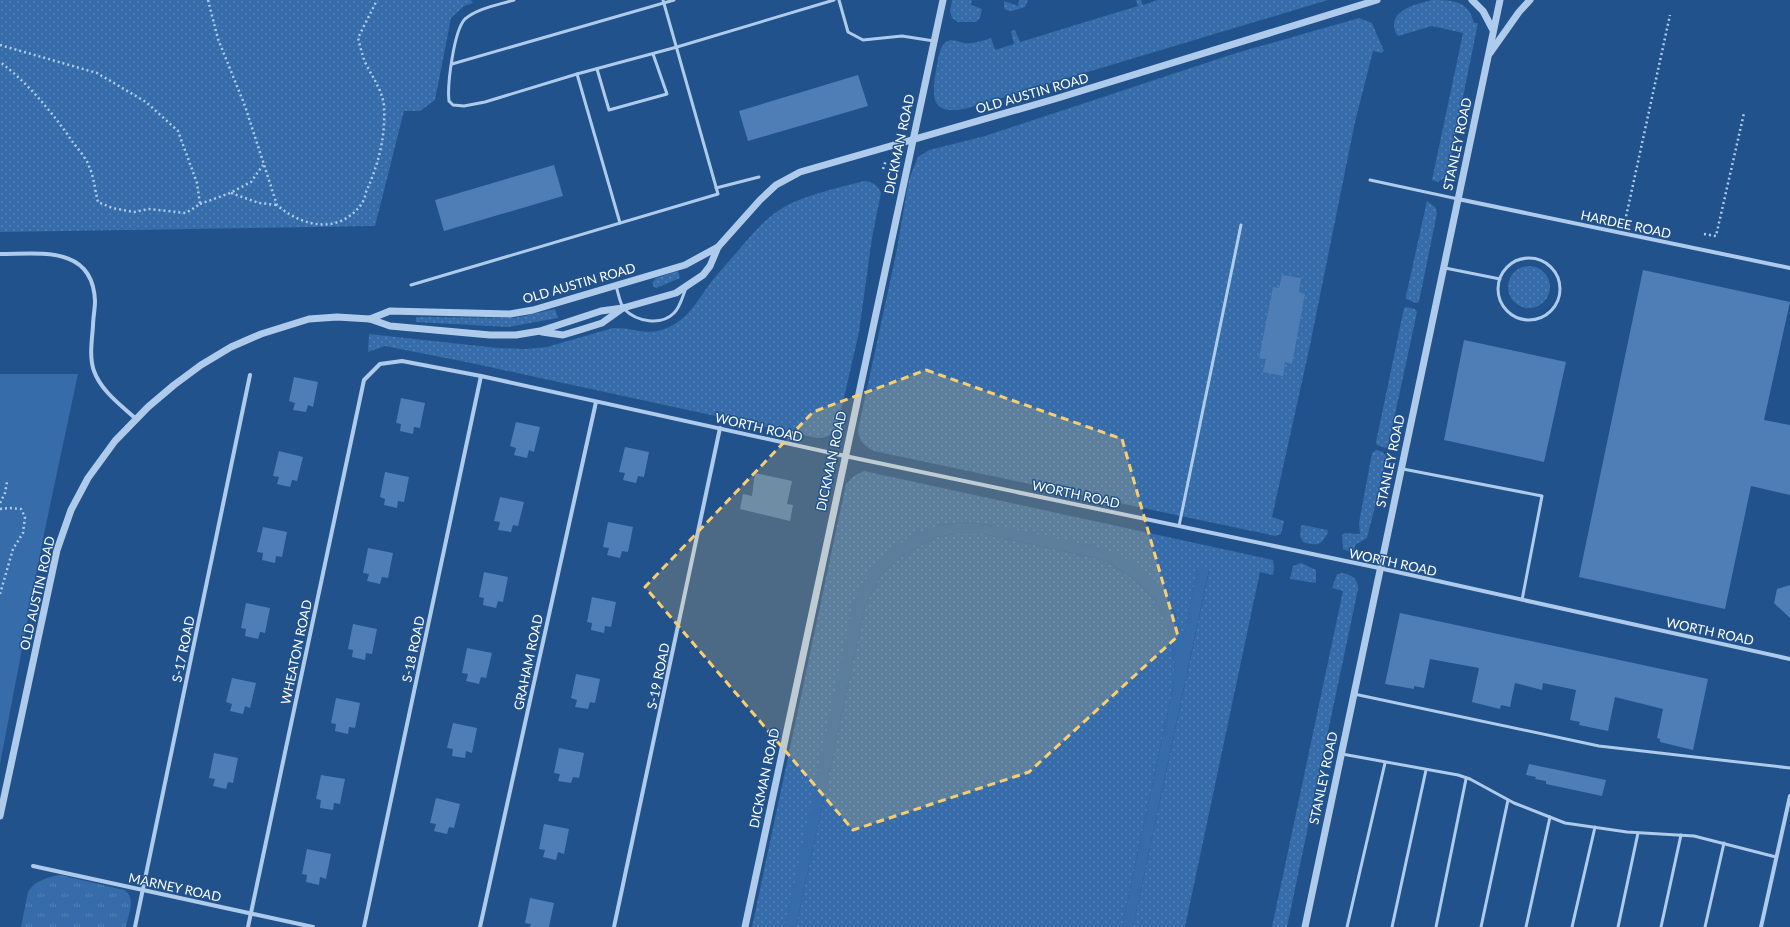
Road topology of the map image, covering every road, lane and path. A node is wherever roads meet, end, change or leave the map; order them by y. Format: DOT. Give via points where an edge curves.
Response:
graph roads {
  1 [pos="208,0"];
  2 [pos="377,0"];
  3 [pos="514,0"];
  4 [pos="674,0"];
  5 [pos="834,0"];
  6 [pos="839,0"];
  7 [pos="942,0"];
  8 [pos="1377,0"];
  9 [pos="1472,0"];
  10 [pos="1500,0"];
  11 [pos="1530,0"];
  12 [pos="663,1"];
  13 [pos="1670,16"];
  14 [pos="1493,31"];
  15 [pos="934,40"];
  16 [pos="0,45"];
  17 [pos="677,48"];
  18 [pos="653,54"];
  19 [pos="1488,57"];
  20 [pos="0,62"];
  21 [pos="452,64"];
  22 [pos="596,69"];
  23 [pos="577,74"];
  24 [pos="1744,113"];
  25 [pos="912,140"];
  26 [pos="886,160"];
  27 [pos="263,165"];
  28 [pos="883,170"];
  29 [pos="759,177"];
  30 [pos="1370,180"];
  31 [pos="716,188"];
  32 [pos="230,193"];
  33 [pos="1458,199"];
  34 [pos="200,204"];
  35 [pos="277,205"];
  36 [pos="620,223"];
  37 [pos="1241,224"];
  38 [pos="1624,226"];
  39 [pos="1704,234"];
  40 [pos="718,247"];
  41 [pos="0,254"];
  42 [pos="1443,267"];
  43 [pos="1790,268"];
  44 [pos="1500,279"];
  45 [pos="411,285"];
  46 [pos="616,286"];
  47 [pos="687,286"];
  48 [pos="624,308"];
  49 [pos="370,319"];
  50 [pos="540,331"];
  51 [pos="250,375"];
  52 [pos="481,376"];
  53 [pos="364,380"];
  54 [pos="596,402"];
  55 [pos="136,419"];
  56 [pos="720,428"];
  57 [pos="845,456"];
  58 [pos="1401,469"];
  59 [pos="7,482"];
  60 [pos="0,504"];
  61 [pos="0,509"];
  62 [pos="1179,526"];
  63 [pos="1379,568"];
  64 [pos="1,585"];
  65 [pos="0,594"];
  66 [pos="1522,600"];
  67 [pos="1790,659"];
  68 [pos="1353,694"];
  69 [pos="1340,753"];
  70 [pos="1384,763"];
  71 [pos="1790,768"];
  72 [pos="1426,770"];
  73 [pos="1466,778"];
  74 [pos="1790,796"];
  75 [pos="1508,800"];
  76 [pos="0,816"];
  77 [pos="1550,817"];
  78 [pos="1595,827"];
  79 [pos="1638,833"];
  80 [pos="1680,835"];
  81 [pos="1724,843"];
  82 [pos="1776,857"];
  83 [pos="32,866"];
  84 [pos="143,891"];
  85 [pos="251,914"];
  86 [pos="135,927"];
  87 [pos="248,927"];
  88 [pos="313,927"];
  89 [pos="364,927"];
  90 [pos="480,927"];
  91 [pos="614,927"];
  92 [pos="745,927"];
  93 [pos="1305,927"];
  94 [pos="1348,927"];
  95 [pos="1392,927"];
  96 [pos="1436,927"];
  97 [pos="1481,927"];
  98 [pos="1526,927"];
  99 [pos="1572,927"];
  100 [pos="1618,927"];
  101 [pos="1661,927"];
  102 [pos="1705,927"];
  103 [pos="1761,927"];
  1 -- 27 [label="path" via="218,39 245,106"];
  2 -- 35 [label="path" via="358,38 365,62 380,89 384,105 384,130 375,172 360,206 341,222 327,224 306,223"];
  3 -- 21 [label="lane" via="477,11 464,20"];
  4 -- 12 [label="lane"];
  5 -- 17 [label="lane"];
  6 -- 15 [label="lane" via="848,32 863,40 902,36"];
  7 -- 15 [label="street, DICKMAN ROAD"];
  8 -- 25 [label="street, OLD AUSTIN ROAD"];
  9 -- 14 [label="street" via="1483,10"];
  10 -- 14 [label="street, STANLEY ROAD"];
  11 -- 19 [label="street"];
  12 -- 17 [label="lane"];
  12 -- 21 [label="lane"];
  13 -- 38 [label="path"];
  14 -- 19 [label="street, STANLEY ROAD"];
  15 -- 25 [label="street, DICKMAN ROAD"];
  16 -- 34 [label="path" via="97,73 146,102 178,131 197,183"];
  17 -- 18 [label="lane"];
  17 -- 31 [label="lane"];
  18 -- 22 [label="lane"];
  18 -- 22 [label="lane" via="667,94 609,110"];
  19 -- 33 [label="street, STANLEY ROAD"];
  20 -- 34 [label="path" via="37,97 77,147 89,166 98,202 112,208 134,212 149,209 186,213"];
  21 -- 23 [label="lane" via="448,101 453,106 485,102"];
  22 -- 23 [label="lane"];
  23 -- 36 [label="lane"];
  24 -- 39 [label="path" via="1716,236"];
  25 -- 40 [label="street, OLD AUSTIN ROAD" via="800,172 776,185"];
  25 -- 57 [label="street, DICKMAN ROAD"];
  26 -- 28 [label="path"];
  27 -- 32 [label="path" via="252,182"];
  27 -- 35 [label="path"];
  29 -- 31 [label="lane"];
  30 -- 33 [label="lane"];
  31 -- 36 [label="lane" via="718,194"];
  32 -- 34 [label="path"];
  32 -- 35 [label="path" via="259,203"];
  33 -- 42 [label="street, STANLEY ROAD"];
  33 -- 43 [label="street, HARDEE ROAD"];
  36 -- 45 [label="lane"];
  37 -- 62 [label="lane"];
  40 -- 46 [label="street, OLD AUSTIN ROAD" via="685,265"];
  40 -- 47 [label="street, OLD AUSTIN ROAD" via="703,275"];
  41 -- 55 [label="street" via="53,254 67,257 87,273 95,301 92,348 94,372 106,390"];
  42 -- 44 [label="lane"];
  42 -- 58 [label="street, STANLEY ROAD"];
  44 -- 44 [label="lane" via="1500,300 1510,312 1524,319 1545,316 1558,300 1560,285 1555,271 1540,260 1530,258 1516,261 1504,270"];
  46 -- 48 [label="lane"];
  46 -- 49 [label="street, OLD AUSTIN ROAD" via="533,310 510,314 390,311"];
  47 -- 48 [label="street, OLD AUSTIN ROAD" via="676,293"];
  47 -- 48 [label="lane" via="676,312 668,317 650,322 639,320"];
  48 -- 50 [label="street" via="601,311"];
  48 -- 50 [label="street" via="602,323 563,335"];
  49 -- 50 [label="street, OLD AUSTIN ROAD" via="390,326 490,335 516,335"];
  49 -- 55 [label="street, OLD AUSTIN ROAD" via="309,319 231,346 174,385"];
  51 -- 84 [label="street, S-17 ROAD"];
  52 -- 53 [label="street, WORTH ROAD" via="402,361 380,364"];
  52 -- 54 [label="street, WORTH ROAD"];
  52 -- 89 [label="street, S-18 ROAD"];
  53 -- 85 [label="street, WHEATON ROAD"];
  54 -- 56 [label="street, WORTH ROAD"];
  54 -- 90 [label="street, GRAHAM ROAD"];
  55 -- 76 [label="street, OLD AUSTIN ROAD" via="115,441 88,478 71,510 57,550"];
  56 -- 57 [label="street, WORTH ROAD"];
  56 -- 91 [label="street, S-19 ROAD"];
  57 -- 62 [label="street, WORTH ROAD"];
  57 -- 92 [label="street, DICKMAN ROAD"];
  58 -- 63 [label="street, STANLEY ROAD"];
  58 -- 66 [label="lane" via="1542,496"];
  59 -- 60 [label="path"];
  61 -- 64 [label="path" via="21,509 25,517 23,532 13,549"];
  62 -- 63 [label="street, WORTH ROAD"];
  63 -- 66 [label="street, WORTH ROAD"];
  63 -- 68 [label="street, STANLEY ROAD"];
  64 -- 65 [label="path"];
  66 -- 67 [label="street, WORTH ROAD"];
  68 -- 69 [label="street, STANLEY ROAD"];
  68 -- 71 [label="lane" via="1599,746"];
  69 -- 70 [label="lane"];
  69 -- 93 [label="street, STANLEY ROAD"];
  70 -- 72 [label="lane"];
  70 -- 94 [label="lane"];
  72 -- 73 [label="lane"];
  72 -- 95 [label="lane"];
  73 -- 75 [label="lane"];
  73 -- 96 [label="lane"];
  74 -- 82 [label="street"];
  75 -- 77 [label="lane"];
  75 -- 97 [label="lane"];
  77 -- 78 [label="lane" via="1565,823"];
  77 -- 98 [label="lane"];
  78 -- 79 [label="lane"];
  78 -- 99 [label="lane"];
  79 -- 80 [label="lane"];
  79 -- 100 [label="lane"];
  80 -- 81 [label="lane"];
  80 -- 101 [label="lane"];
  81 -- 82 [label="lane"];
  81 -- 102 [label="lane"];
  82 -- 103 [label="street"];
  83 -- 84 [label="street, MARNEY ROAD"];
  84 -- 85 [label="street, MARNEY ROAD"];
  84 -- 86 [label="street, S-17 ROAD"];
  85 -- 87 [label="street, WHEATON ROAD"];
  85 -- 88 [label="street, MARNEY ROAD"];
}
